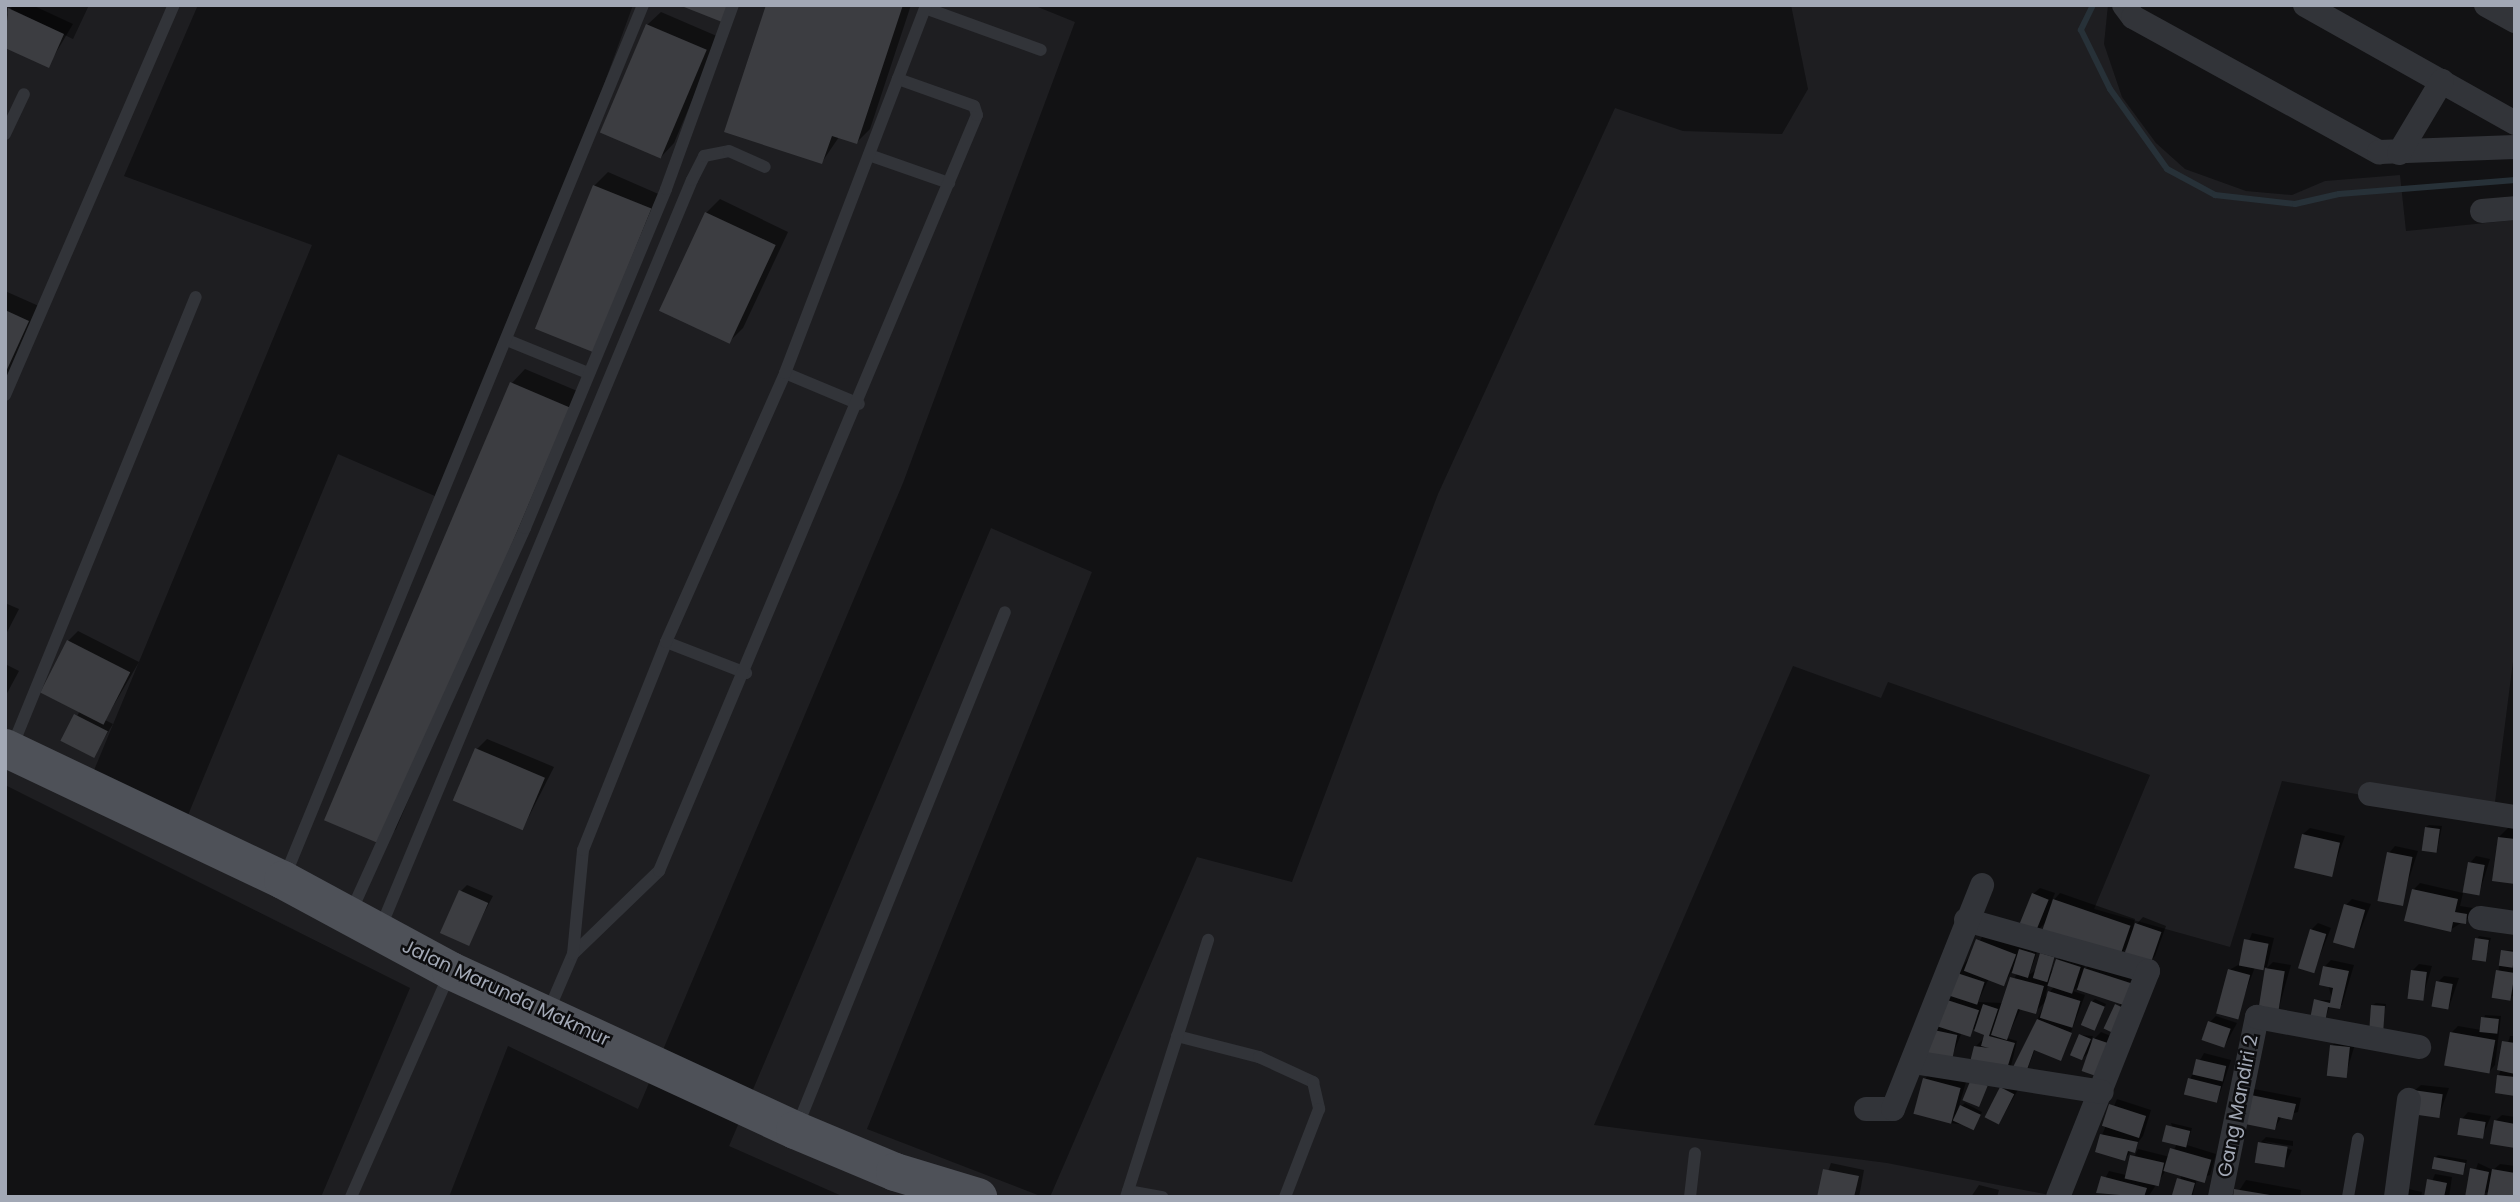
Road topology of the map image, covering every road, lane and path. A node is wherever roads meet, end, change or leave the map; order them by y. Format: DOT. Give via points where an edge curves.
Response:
graph roads {
  1 [pos="174,5"];
  2 [pos="643,5"];
  3 [pos="733,5"];
  4 [pos="2124,5"];
  5 [pos="2305,5"];
  6 [pos="2486,5"];
  7 [pos="926,7"];
  8 [pos="2515,21"];
  9 [pos="1041,50"];
  10 [pos="898,79"];
  11 [pos="2442,81"];
  12 [pos="24,93"];
  13 [pos="2515,123"];
  14 [pos="5,134"];
  15 [pos="2515,147"];
  16 [pos="2399,153"];
  17 [pos="869,155"];
  18 [pos="765,167"];
  19 [pos="949,183"];
  20 [pos="2515,208"];
  21 [pos="2482,211"];
  22 [pos="195,298"];
  23 [pos="507,340"];
  24 [pos="588,373"];
  25 [pos="785,373"];
  26 [pos="5,395"];
  27 [pos="859,404"];
  28 [pos="1005,612"];
  29 [pos="666,642"];
  30 [pos="746,674"];
  31 [pos="8,749"];
  32 [pos="2371,794"];
  33 [pos="2515,817"];
  34 [pos="283,880"];
  35 [pos="1982,885"];
  36 [pos="2480,918"];
  37 [pos="1966,920"];
  38 [pos="364,923"];
  39 [pos="2515,923"];
  40 [pos="1208,940"];
  41 [pos="573,954"];
  42 [pos="451,971"];
  43 [pos="548,1013"];
  44 [pos="1177,1036"];
  45 [pos="2419,1047"];
  46 [pos="1913,1062"];
  47 [pos="2102,1092"];
  48 [pos="2409,1100"];
  49 [pos="1866,1109"];
  50 [pos="795,1130"];
  51 [pos="2358,1139"];
  52 [pos="1695,1153"];
  53 [pos="1127,1194"];
  54 [pos="351,1197"];
  55 [pos="978,1197"];
  56 [pos="1162,1197"];
  57 [pos="1285,1197"];
  58 [pos="1690,1197"];
  59 [pos="2058,1197"];
  60 [pos="2220,1197"];
  61 [pos="2348,1197"];
  62 [pos="2396,1197"];
  1 -- 26 [label="lane"];
  2 -- 23 [label="lane"];
  3 -- 24 [label="lane"];
  4 -- 16 [label="street" via="2133,17 2379,152"];
  5 -- 11 [label="street"];
  6 -- 8 [label="street"];
  7 -- 9 [label="lane"];
  7 -- 10 [label="lane"];
  10 -- 17 [label="lane"];
  10 -- 19 [label="lane" via="977,110"];
  11 -- 13 [label="street"];
  11 -- 16 [label="street"];
  12 -- 14 [label="lane"];
  15 -- 16 [label="street"];
  17 -- 19 [label="lane"];
  17 -- 25 [label="lane"];
  18 -- 38 [label="lane" via="729,151 704,156"];
  19 -- 27 [label="lane"];
  20 -- 21 [label="street"];
  22 -- 31 [label="lane"];
  23 -- 24 [label="lane"];
  23 -- 34 [label="lane"];
  24 -- 38 [label="lane"];
  25 -- 27 [label="lane"];
  25 -- 29 [label="lane"];
  27 -- 30 [label="lane"];
  28 -- 50 [label="lane"];
  29 -- 30 [label="lane"];
  29 -- 41 [label="lane" via="583,850"];
  30 -- 41 [label="lane" via="659,871"];
  31 -- 34 [label="main road, Jalan Marunda Makmur"];
  32 -- 33 [label="street"];
  34 -- 38 [label="main road, Jalan Marunda Makmur"];
  35 -- 37 [label="street"];
  36 -- 39 [label="street"];
  37 -- 46 [label="street"];
  37 -- 47 [label="street" via="2146,969 2148,978"];
  38 -- 42 [label="main road, Jalan Marunda Makmur"];
  40 -- 44 [label="lane"];
  41 -- 43 [label="lane"];
  42 -- 43 [label="main road, Jalan Marunda Makmur"];
  42 -- 54 [label="lane"];
  43 -- 50 [label="main road, Jalan Marunda Makmur"];
  44 -- 53 [label="lane"];
  44 -- 57 [label="lane" via="1259,1056 1313,1082 1319,1109"];
  45 -- 60 [label="street, Gang Mandiri 2" via="2257,1017"];
  46 -- 47 [label="street"];
  46 -- 49 [label="street" via="1891,1111"];
  47 -- 59 [label="street"];
  48 -- 62 [label="street"];
  50 -- 55 [label="main road, Jalan Marunda Makmur" via="895,1172"];
  51 -- 61 [label="lane"];
  52 -- 58 [label="lane"];
  53 -- 56 [label="lane"];
}
